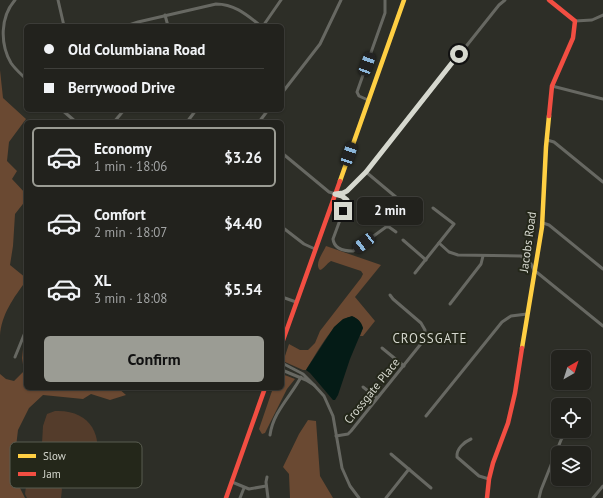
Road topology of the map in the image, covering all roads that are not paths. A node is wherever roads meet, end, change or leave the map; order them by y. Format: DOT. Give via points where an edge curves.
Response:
graph roads {
  1 [pos="15,0"];
  2 [pos="58,0"];
  3 [pos="281,0"];
  4 [pos="341,0"];
  5 [pos="385,0"];
  6 [pos="404,0"];
  7 [pos="505,0"];
  8 [pos="549,0"];
  9 [pos="165,15"];
  10 [pos="603,15"];
  11 [pos="575,21"];
  12 [pos="64,24"];
  13 [pos="133,24"];
  14 [pos="167,24"];
  15 [pos="259,24"];
  16 [pos="263,24"];
  17 [pos="24,77"];
  18 [pos="552,86"];
  19 [pos="284,90"];
  20 [pos="603,99"];
  21 [pos="368,100"];
  22 [pos="64,112"];
  23 [pos="122,112"];
  24 [pos="194,112"];
  25 [pos="74,120"];
  26 [pos="116,120"];
  27 [pos="188,120"];
  28 [pos="547,140"];
  29 [pos="284,155"];
  30 [pos="366,172"];
  31 [pos="603,182"];
  32 [pos="335,194"];
  33 [pos="433,208"];
  34 [pos="413,215"];
  35 [pos="543,223"];
  36 [pos="284,228"];
  37 [pos="396,232"];
  38 [pos="403,240"];
  39 [pos="439,243"];
  40 [pos="315,249"];
  41 [pos="483,256"];
  42 [pos="426,260"];
  43 [pos="603,269"];
  44 [pos="534,270"];
  45 [pos="415,273"];
  46 [pos="390,295"];
  47 [pos="284,298"];
  48 [pos="296,302"];
  49 [pos="450,304"];
  50 [pos="527,314"];
  51 [pos="603,326"];
  52 [pos="24,335"];
  53 [pos="284,336"];
  54 [pos="382,348"];
  55 [pos="15,357"];
  56 [pos="284,364"];
  57 [pos="404,366"];
  58 [pos="284,371"];
  59 [pos="303,374"];
  60 [pos="301,378"];
  61 [pos="314,385"];
  62 [pos="363,387"];
  63 [pos="262,390"];
  64 [pos="264,390"];
  65 [pos="263,394"];
  66 [pos="378,398"];
  67 [pos="426,416"];
  68 [pos="270,435"];
  69 [pos="336,436"];
  70 [pos="562,438"];
  71 [pos="471,439"];
  72 [pos="391,454"];
  73 [pos="409,469"];
  74 [pos="267,476"];
  75 [pos="489,479"];
  76 [pos="231,482"];
  77 [pos="266,486"];
  78 [pos="603,486"];
  79 [pos="244,488"];
  80 [pos="431,488"];
  81 [pos="226,498"];
  82 [pos="240,498"];
  83 [pos="268,498"];
  84 [pos="359,498"];
  85 [pos="386,498"];
  86 [pos="487,498"];
  87 [pos="539,498"];
  88 [pos="593,498"];
  1 -- 17 [label="street" via="5,16 2,32 4,51 11,64"];
  2 -- 12 [label="street"];
  3 -- 16 [label="street"];
  4 -- 19 [label="street" via="320,44"];
  5 -- 21 [label="street" via="385,13 357,92 359,96"];
  6 -- 21 [label="street"];
  7 -- 30 [label="street"];
  8 -- 11 [label="street"];
  9 -- 13 [label="street"];
  9 -- 14 [label="street"];
  9 -- 15 [label="street" via="225,4 238,9"];
  10 -- 11 [label="street" via="592,20"];
  11 -- 18 [label="street, Jacobs Road" via="572,40"];
  18 -- 20 [label="street"];
  18 -- 28 [label="street, Jacobs Road"];
  21 -- 32 [label="street"];
  22 -- 25 [label="street"];
  23 -- 26 [label="street"];
  24 -- 27 [label="street"];
  28 -- 31 [label="street" via="554,142"];
  28 -- 35 [label="street, Jacobs Road"];
  29 -- 32 [label="street" via="329,192"];
  30 -- 32 [label="street" via="347,191"];
  30 -- 34 [label="street" via="409,208"];
  32 -- 37 [label="street" via="347,200 333,239 336,247 353,251 386,228 389,227"];
  32 -- 40 [label="street"];
  33 -- 39 [label="street" via="454,224"];
  35 -- 43 [label="street"];
  35 -- 44 [label="street, Jacobs Road"];
  36 -- 40 [label="street" via="304,244"];
  38 -- 42 [label="street"];
  39 -- 41 [label="street" via="456,255"];
  39 -- 42 [label="street"];
  40 -- 48 [label="street"];
  41 -- 44 [label="street" via="521,256"];
  41 -- 49 [label="street" via="481,264"];
  42 -- 45 [label="street"];
  44 -- 50 [label="street, Jacobs Road"];
  44 -- 51 [label="street"];
  46 -- 57 [label="street, Crossgate Place" via="421,323 425,330 424,340"];
  47 -- 48 [label="street"];
  48 -- 53 [label="street"];
  50 -- 67 [label="street" via="511,316 502,322"];
  50 -- 75 [label="street, Jacobs Road" via="511,413"];
  52 -- 55 [label="street"];
  54 -- 57 [label="street"];
  56 -- 59 [label="street"];
  57 -- 66 [label="street, Crossgate Place"];
  58 -- 60 [label="street"];
  59 -- 60 [label="street"];
  59 -- 61 [label="street"];
  60 -- 61 [label="street"];
  60 -- 68 [label="street" via="285,400"];
  61 -- 69 [label="street" via="324,396 333,416"];
  62 -- 66 [label="street"];
  63 -- 65 [label="street"];
  64 -- 65 [label="street"];
  65 -- 76 [label="street"];
  66 -- 69 [label="street, Crossgate Place" via="348,434"];
  69 -- 84 [label="street" via="344,474"];
  70 -- 87 [label="street"];
  71 -- 75 [label="street" via="458,449 457,457 479,476"];
  72 -- 73 [label="street"];
  73 -- 80 [label="street"];
  73 -- 85 [label="street"];
  74 -- 77 [label="street"];
  75 -- 86 [label="street, Jacobs Road"];
  76 -- 79 [label="street"];
  76 -- 81 [label="street"];
  77 -- 79 [label="street"];
  77 -- 83 [label="street"];
  78 -- 88 [label="street"];
  79 -- 82 [label="street"];
}
